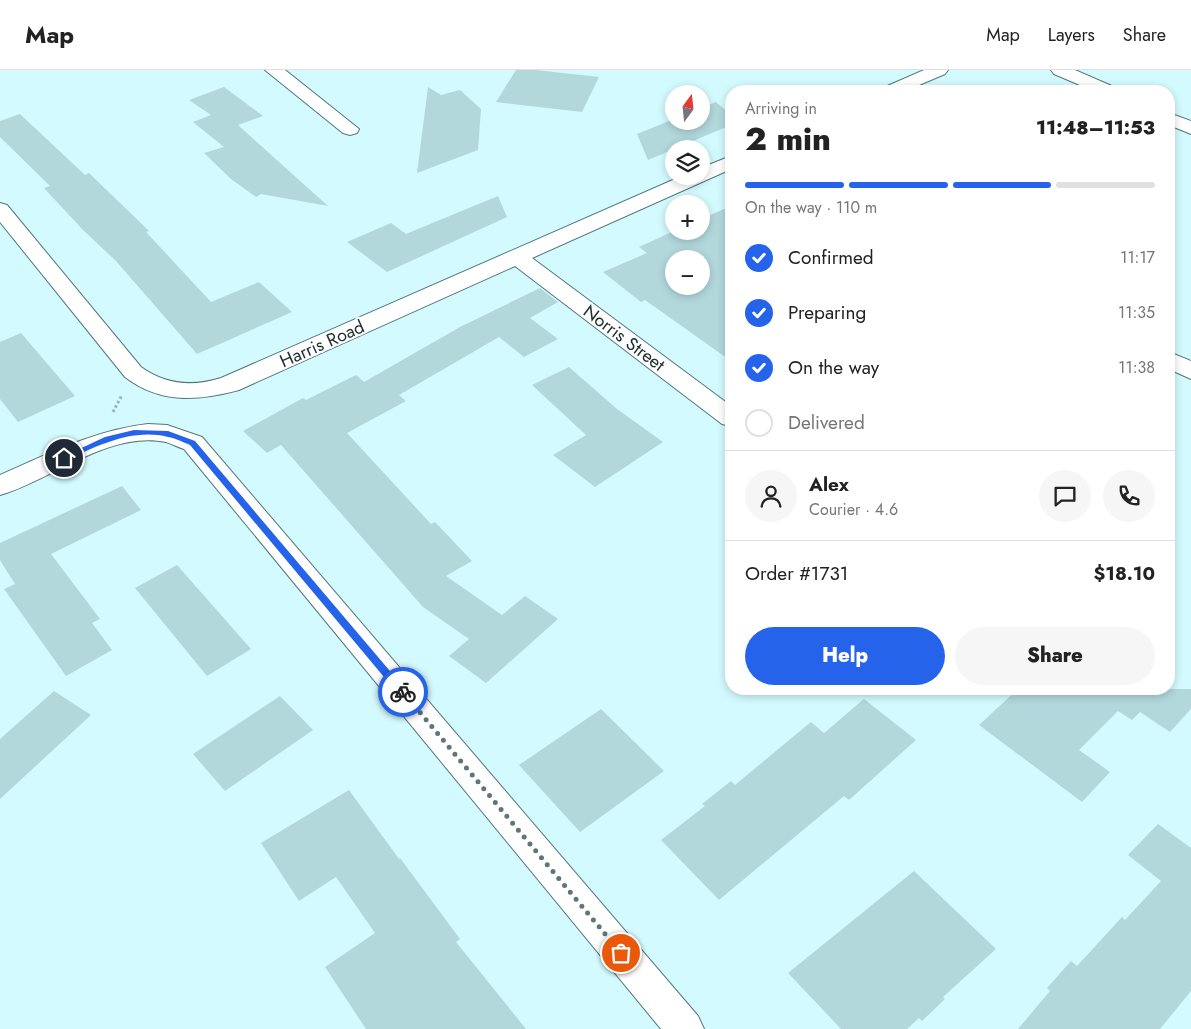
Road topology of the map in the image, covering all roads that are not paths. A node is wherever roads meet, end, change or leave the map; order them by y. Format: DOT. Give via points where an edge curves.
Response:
graph roads {
  1 [pos="274,70"];
  2 [pos="939,70"];
  3 [pos="1060,70"];
  4 [pos="905,85"];
  5 [pos="1094,85"];
  6 [pos="1175,121"];
  7 [pos="1191,128"];
  8 [pos="350,129"];
  9 [pos="725,165"];
  10 [pos="710,171"];
  11 [pos="680,185"];
  12 [pos="0,209"];
  13 [pos="517,257"];
  14 [pos="1175,362"];
  15 [pos="1191,371"];
  16 [pos="725,413"];
  17 [pos="0,486"];
  18 [pos="685,1029"];
  1 -- 8 [label="street"];
  2 -- 4 [label="street"];
  3 -- 5 [label="street"];
  6 -- 7 [label="street"];
  9 -- 10 [label="street, Harris Road"];
  11 -- 13 [label="street, Harris Road"];
  12 -- 13 [label="street, Harris Road" via="133,372 145,382 176,392 197,392 230,384"];
  13 -- 16 [label="street, Norris Street"];
  14 -- 15 [label="street"];
  17 -- 18 [label="street" via="102,441 134,433 168,434 192,443"];
}
